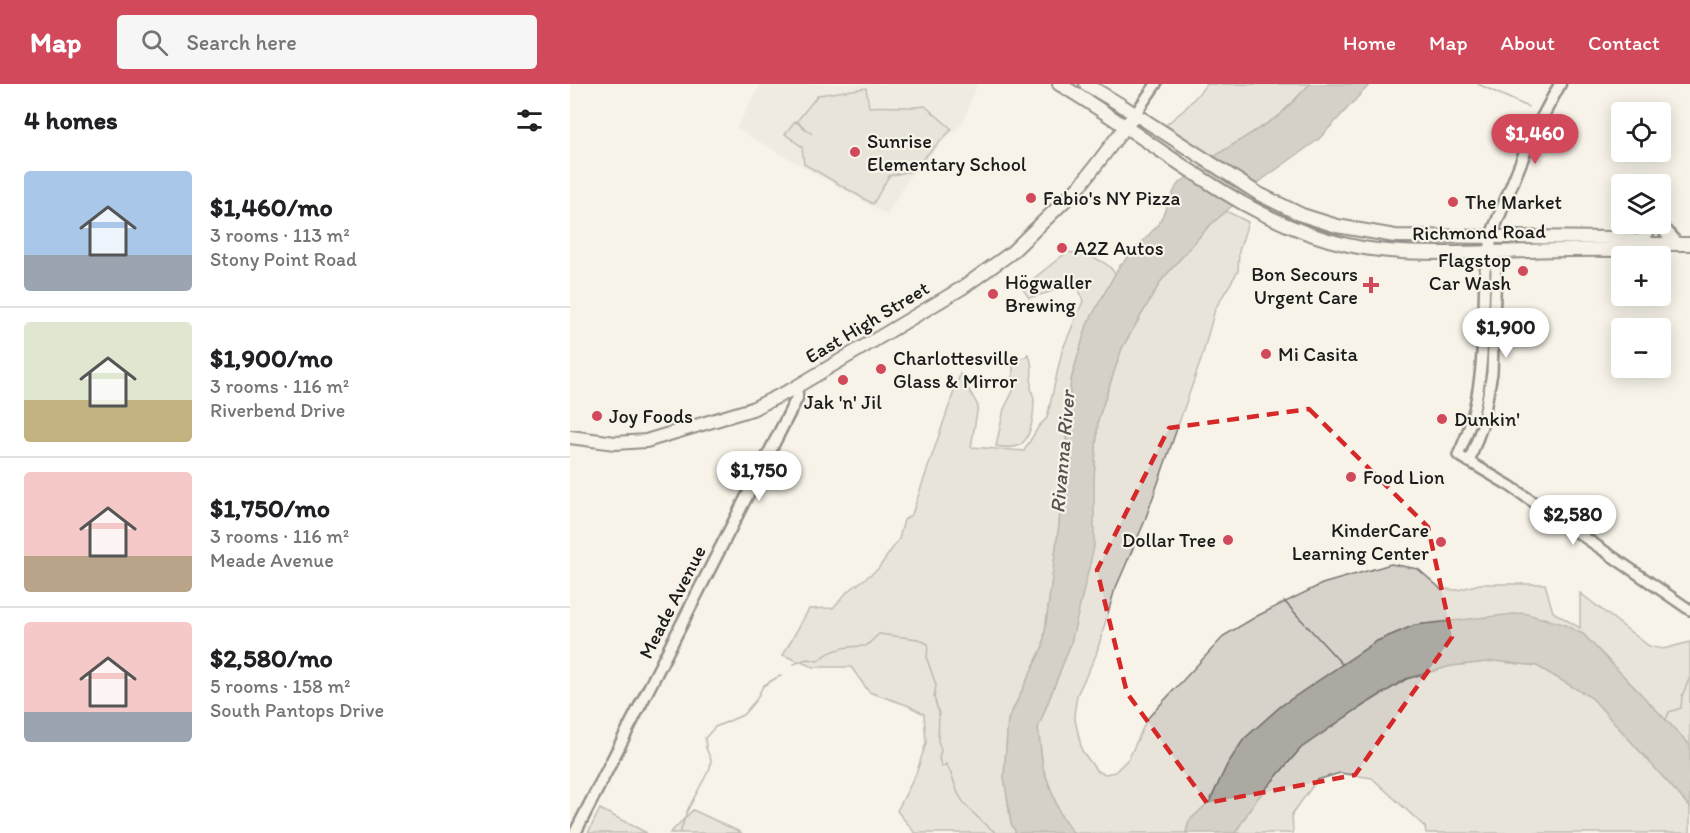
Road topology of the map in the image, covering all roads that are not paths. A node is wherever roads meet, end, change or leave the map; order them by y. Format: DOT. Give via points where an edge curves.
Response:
graph roads {
  1 [pos="1059,84"];
  2 [pos="1086,84"];
  3 [pos="1156,84"];
  4 [pos="1560,84"];
  5 [pos="1136,114"];
  6 [pos="1126,126"];
  7 [pos="1650,234"];
  8 [pos="1668,234"];
  9 [pos="1491,236"];
  10 [pos="1647,243"];
  11 [pos="1677,244"];
  12 [pos="1690,244"];
  13 [pos="1490,252"];
  14 [pos="795,388"];
  15 [pos="570,437"];
  16 [pos="1469,462"];
  17 [pos="1690,610"];
  18 [pos="575,833"];
  1 -- 6 [label="main road, Richmond Road"];
  2 -- 5 [label="main road, Richmond Road"];
  3 -- 5 [label="street"];
  4 -- 9 [label="main road" via="1530,140"];
  5 -- 6 [label="main road, East High Street"];
  5 -- 9 [label="main road, Richmond Road" via="1259,194 1320,222 1371,233"];
  6 -- 13 [label="main road, Richmond Road" via="1248,206 1308,233 1378,250"];
  6 -- 14 [label="main road, East High Street" via="1066,202 1011,253 962,288"];
  7 -- 10 [label="main road"];
  8 -- 11 [label="main road"];
  9 -- 10 [label="main road, Richmond Road" via="1616,238"];
  9 -- 13 [label="main road"];
  10 -- 11 [label="main road, Richmond Road"];
  10 -- 13 [label="main road, Richmond Road" via="1616,250"];
  11 -- 12 [label="main road, Richmond Road"];
  13 -- 16 [label="street" via="1496,270 1492,373 1482,426"];
  13 -- 16 [label="street" via="1485,270 1478,394 1472,424 1458,455"];
  14 -- 15 [label="main road, East High Street" via="752,409 646,441 615,443"];
  14 -- 18 [label="main road, Meade Avenue" via="797,398"];
  16 -- 17 [label="street"];
}
